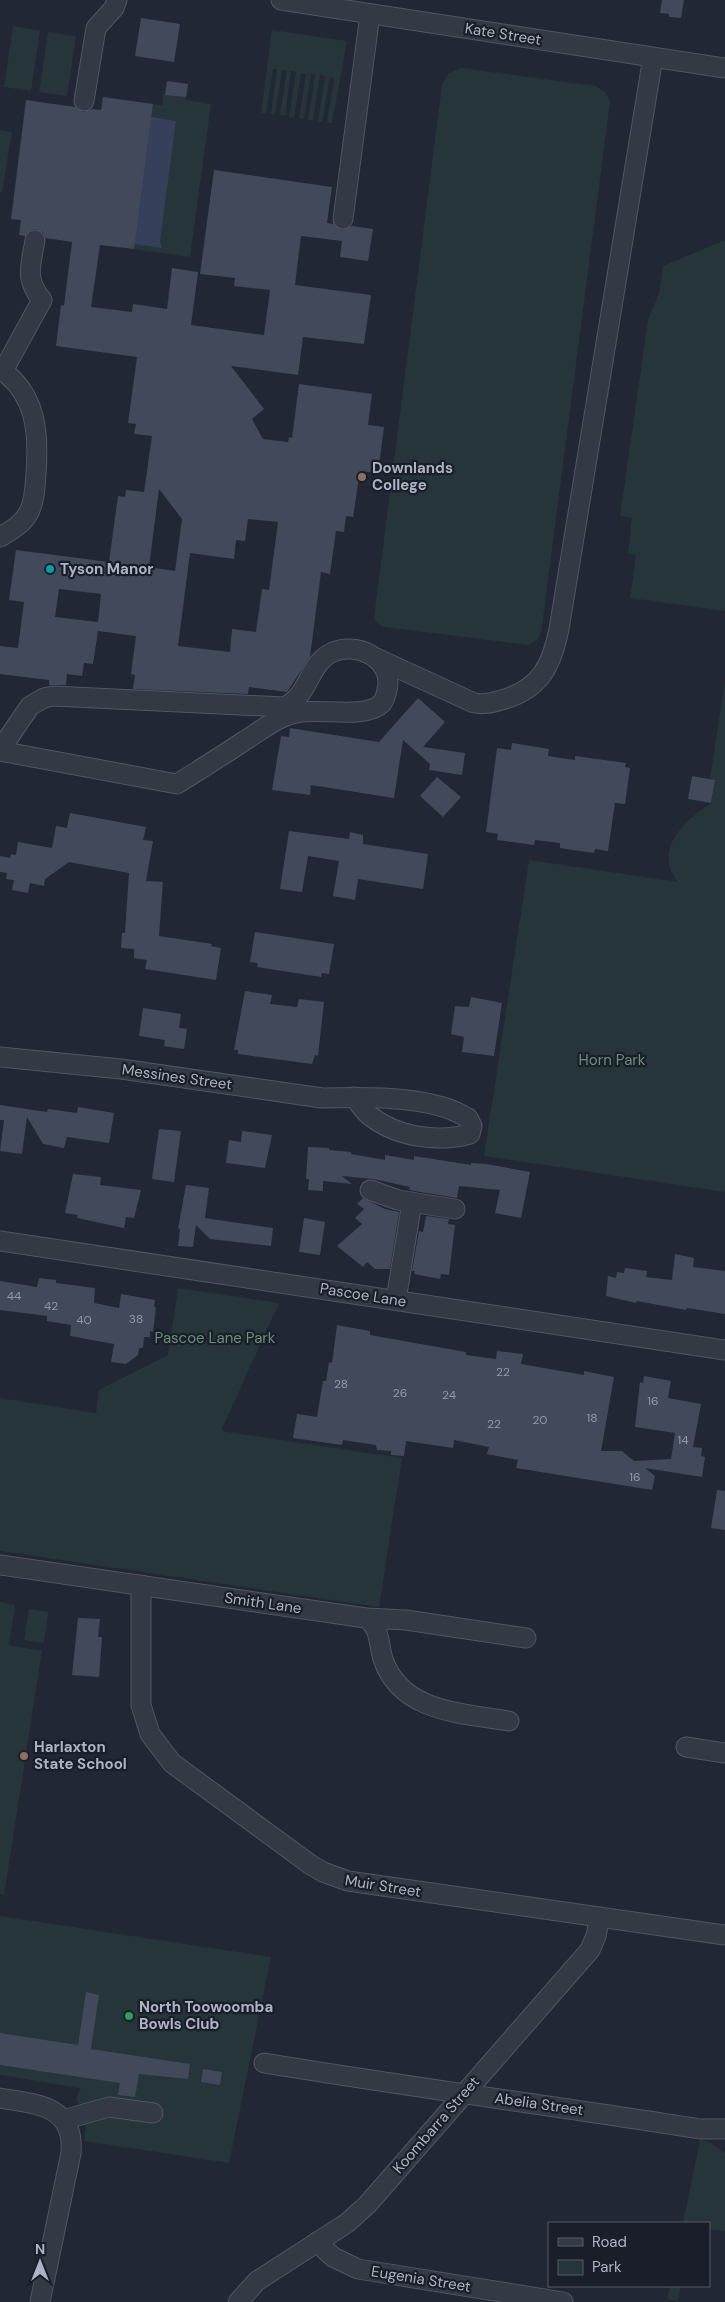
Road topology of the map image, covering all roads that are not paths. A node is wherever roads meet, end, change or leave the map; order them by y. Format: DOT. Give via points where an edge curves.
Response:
graph roads {
  1 [pos="117,0"];
  2 [pos="281,0"];
  3 [pos="370,14"];
  4 [pos="653,57"];
  5 [pos="725,68"];
  6 [pos="84,101"];
  7 [pos="343,219"];
  8 [pos="35,240"];
  9 [pos="2,370"];
  10 [pos="0,537"];
  11 [pos="376,658"];
  12 [pos="428,681"];
  13 [pos="386,695"];
  14 [pos="0,750"];
  15 [pos="0,1057"];
  16 [pos="354,1097"];
  17 [pos="370,1190"];
  18 [pos="412,1202"];
  19 [pos="455,1209"];
  20 [pos="0,1241"];
  21 [pos="396,1300"];
  22 [pos="725,1350"];
  23 [pos="0,1565"];
  24 [pos="141,1585"];
  25 [pos="366,1618"];
  26 [pos="526,1638"];
  27 [pos="510,1720"];
  28 [pos="686,1748"];
  29 [pos="725,1753"];
  30 [pos="600,1917"];
  31 [pos="725,1935"];
  32 [pos="264,2063"];
  33 [pos="464,2094"];
  34 [pos="0,2098"];
  35 [pos="153,2113"];
  36 [pos="63,2120"];
  37 [pos="725,2128"];
  38 [pos="317,2242"];
  39 [pos="40,2302"];
  40 [pos="238,2302"];
  41 [pos="563,2302"];
  1 -- 6 [label="street" via="96,28"];
  2 -- 3 [label="street, Kate Street"];
  3 -- 4 [label="street, Kate Street"];
  3 -- 7 [label="street"];
  4 -- 5 [label="street, Kate Street"];
  4 -- 12 [label="street" via="560,629 552,656 532,686 517,696 492,703 474,702"];
  8 -- 9 [label="street" via="30,279 42,300"];
  9 -- 10 [label="street" via="30,405 38,442 32,505 20,524"];
  11 -- 12 [label="street"];
  11 -- 13 [label="street" via="386,671"];
  11 -- 14 [label="street" via="350,649 333,652 320,662 296,700 284,707 53,696 35,702 26,710"];
  12 -- 13 [label="street" via="404,685"];
  13 -- 14 [label="street" via="382,703 365,711 302,712 282,717 177,784"];
  15 -- 16 [label="street, Messines Street" via="121,1069 322,1098"];
  16 -- 16 [label="street, Messines Street" via="444,1107 468,1118 472,1126 470,1134 440,1139 405,1134 369,1115"];
  17 -- 18 [label="street"];
  18 -- 19 [label="street"];
  18 -- 21 [label="street"];
  20 -- 21 [label="street, Pascoe Lane"];
  21 -- 22 [label="street, Pascoe Lane"];
  23 -- 24 [label="street, Smith Lane"];
  24 -- 25 [label="street, Smith Lane"];
  24 -- 30 [label="street, Muir Street" via="141,1704 144,1720 156,1745 182,1771 310,1865 348,1881"];
  25 -- 26 [label="street, Smith Lane" via="406,1620"];
  25 -- 27 [label="street" via="378,1632 388,1670 412,1697 440,1710"];
  28 -- 29 [label="street"];
  30 -- 31 [label="street, Muir Street"];
  30 -- 33 [label="street, Koombarra Street" via="590,1950"];
  32 -- 33 [label="street, Abelia Street"];
  33 -- 37 [label="street, Abelia Street" via="700,2129"];
  33 -- 38 [label="street, Koombarra Street" via="367,2206"];
  34 -- 36 [label="street" via="42,2105"];
  35 -- 36 [label="street" via="109,2107"];
  36 -- 39 [label="street" via="71,2136 71,2153"];
  38 -- 40 [label="street, Koombarra Street" via="256,2281"];
  38 -- 41 [label="street, Eugenia Street" via="333,2257 358,2270"];
}
